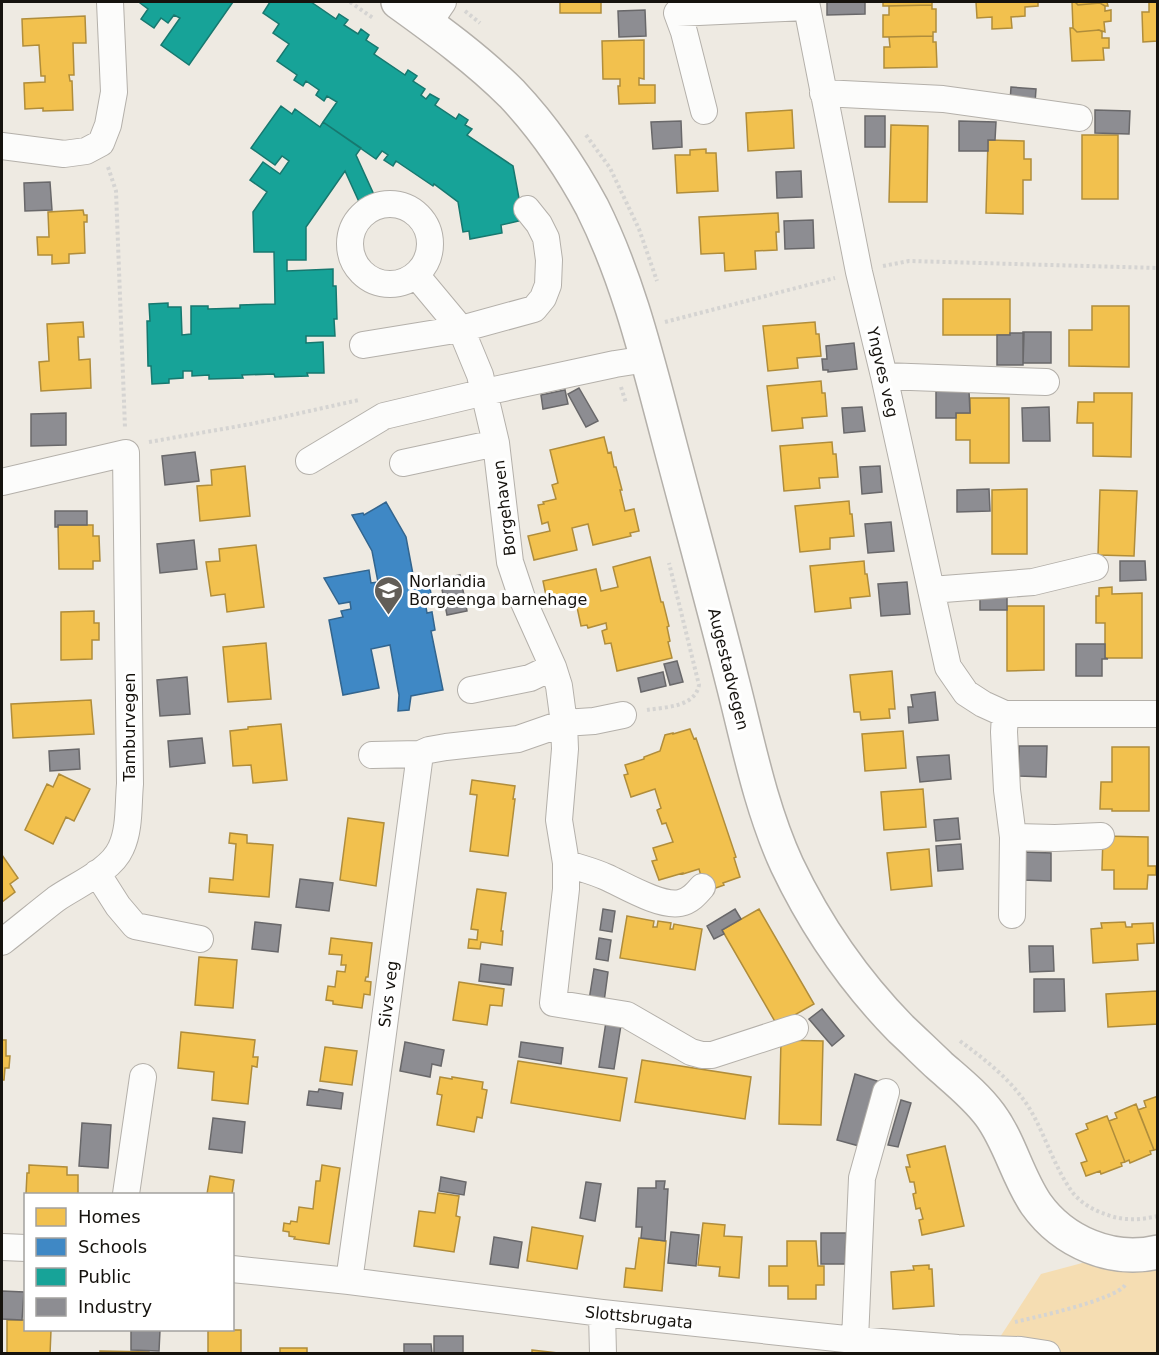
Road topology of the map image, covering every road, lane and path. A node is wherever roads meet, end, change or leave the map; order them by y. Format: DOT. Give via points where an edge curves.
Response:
graph roads {
  1 [pos="110,2"];
  2 [pos="398,2"];
  3 [pos="807,4"];
  4 [pos="671,7"];
  5 [pos="444,11"];
  6 [pos="482,25"];
  7 [pos="824,93"];
  8 [pos="704,111"];
  9 [pos="1079,118"];
  10 [pos="581,129"];
  11 [pos="101,143"];
  12 [pos="2,146"];
  13 [pos="526,209"];
  14 [pos="1158,268"];
  15 [pos="858,272"];
  16 [pos="416,275"];
  17 [pos="660,291"];
  18 [pos="667,312"];
  19 [pos="669,321"];
  20 [pos="663,323"];
  21 [pos="461,329"];
  22 [pos="363,345"];
  23 [pos="647,359"];
  24 [pos="884,376"];
  25 [pos="1046,382"];
  26 [pos="485,392"];
  27 [pos="496,443"];
  28 [pos="126,453"];
  29 [pos="309,461"];
  30 [pos="403,463"];
  31 [pos="2,482"];
  32 [pos="1095,567"];
  33 [pos="931,590"];
  34 [pos="553,667"];
  35 [pos="471,690"];
  36 [pos="1005,714"];
  37 [pos="1158,714"];
  38 [pos="623,715"];
  39 [pos="564,723"];
  40 [pos="420,754"];
  41 [pos="372,755"];
  42 [pos="1101,836"];
  43 [pos="1013,837"];
  44 [pos="566,863"];
  45 [pos="97,873"];
  46 [pos="702,887"];
  47 [pos="1012,915"];
  48 [pos="200,939"];
  49 [pos="2,942"];
  50 [pos="795,1028"];
  51 [pos="956,1038"];
  52 [pos="143,1077"];
  53 [pos="886,1092"];
  54 [pos="126,1193"];
  55 [pos="1158,1216"];
  56 [pos="1129,1220"];
  57 [pos="2,1246"];
  58 [pos="24,1248"];
  59 [pos="1144,1254"];
  60 [pos="234,1269"];
  61 [pos="349,1281"];
  62 [pos="602,1313"];
  63 [pos="1009,1324"];
  64 [pos="855,1340"];
  65 [pos="603,1353"];
  66 [pos="1047,1353"];
  1 -- 11 [label="street" via="114,92"];
  2 -- 5 [label="main road, Augestadvegen"];
  3 -- 4 [label="street"];
  3 -- 7 [label="street, Yngves veg"];
  4 -- 8 [label="street" via="684,32"];
  5 -- 6 [label="path"];
  5 -- 23 [label="main road, Augestadvegen" via="477,63 545,132 573,172 612,250"];
  7 -- 9 [label="street" via="943,99"];
  7 -- 15 [label="street, Yngves veg"];
  10 -- 17 [label="path" via="610,168 639,229"];
  11 -- 12 [label="street" via="86,151 64,154"];
  11 -- 28 [label="path" via="116,191"];
  13 -- 21 [label="street" via="546,238 548,285 543,298 534,309"];
  14 -- 15 [label="path" via="909,261"];
  15 -- 19 [label="path"];
  15 -- 24 [label="street, Yngves veg"];
  16 -- 21 [label="street, Borgehaven"];
  18 -- 19 [label="path"];
  19 -- 20 [label="path"];
  21 -- 22 [label="street"];
  21 -- 26 [label="street, Borgehaven"];
  23 -- 26 [label="street"];
  23 -- 59 [label="main road, Augestadvegen" via="755,775 772,828 801,892 837,954 869,994 988,1113 1003,1134 1036,1203 1051,1221 1086,1245 1106,1252"];
  24 -- 25 [label="street"];
  24 -- 33 [label="street, Yngves veg"];
  26 -- 27 [label="street, Borgehaven"];
  26 -- 29 [label="street" via="384,416"];
  27 -- 30 [label="street"];
  27 -- 34 [label="street, Borgehaven" via="510,562"];
  28 -- 31 [label="street"];
  28 -- 45 [label="street, Tamburvegen" via="130,784 127,827 121,848"];
  32 -- 33 [label="street" via="1033,582"];
  33 -- 36 [label="street, Yngves veg" via="948,667 966,693"];
  34 -- 35 [label="street" via="530,678"];
  34 -- 39 [label="street, Borgehaven"];
  36 -- 37 [label="street, Yngves veg"];
  36 -- 43 [label="street"];
  38 -- 39 [label="street"];
  39 -- 40 [label="street" via="518,739"];
  39 -- 44 [label="street, Borgehaven" via="559,820"];
  40 -- 41 [label="street"];
  40 -- 61 [label="street, Sivs veg"];
  42 -- 43 [label="street"];
  43 -- 47 [label="street"];
  44 -- 46 [label="street" via="668,903 692,898"];
  44 -- 50 [label="street, Borgehaven" via="553,1003 627,1015 702,1055 730,1050"];
  45 -- 48 [label="street" via="135,926"];
  45 -- 49 [label="street, Tamburvegen" via="57,898"];
  51 -- 56 [label="path" via="1019,1093 1074,1194 1096,1212"];
  52 -- 54 [label="street"];
  53 -- 64 [label="street" via="862,1178"];
  55 -- 56 [label="path"];
  56 -- 59 [label="path"];
  57 -- 58 [label="street"];
  59 -- 63 [label="path" via="1122,1289 1100,1299"];
  60 -- 61 [label="street, Slottsbrugata"];
  61 -- 62 [label="street, Slottsbrugata"];
  62 -- 64 [label="street, Slottsbrugata"];
  62 -- 65 [label="street"];
  64 -- 66 [label="street, Slottsbrugata"];
}
